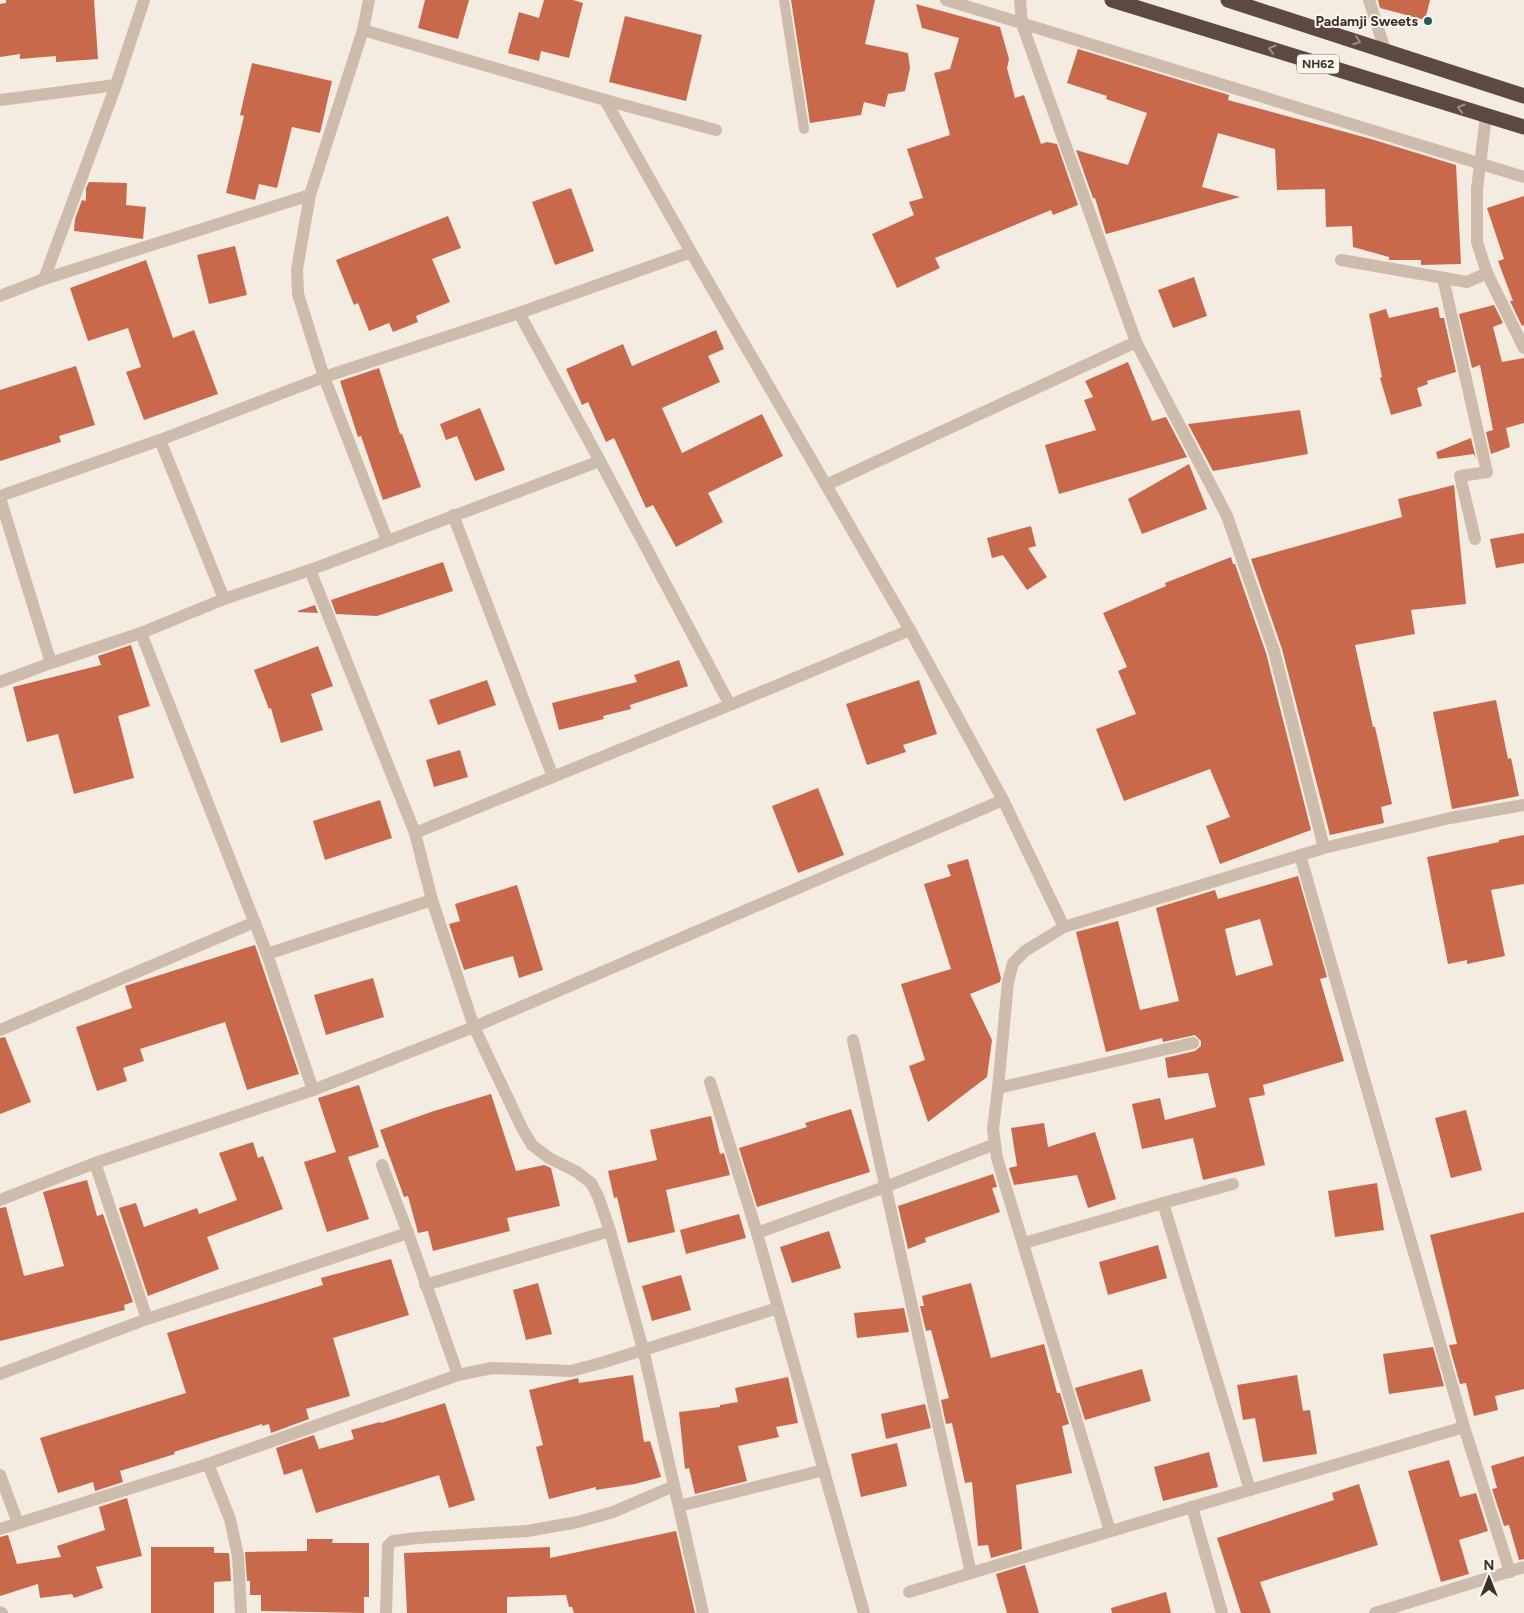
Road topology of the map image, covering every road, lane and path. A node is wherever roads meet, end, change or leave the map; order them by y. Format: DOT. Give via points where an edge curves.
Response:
graph roads {
  1 [pos="144,0"];
  2 [pos="369,0"];
  3 [pos="784,0"];
  4 [pos="946,0"];
  5 [pos="1020,0"];
  6 [pos="1112,0"];
  7 [pos="1228,0"];
  8 [pos="1369,0"];
  9 [pos="1022,24"];
  10 [pos="362,30"];
  11 [pos="1385,50"];
  12 [pos="116,85"];
  13 [pos="1524,96"];
  14 [pos="0,100"];
  15 [pos="605,100"];
  16 [pos="1486,116"];
  17 [pos="1524,127"];
  18 [pos="804,129"];
  19 [pos="716,130"];
  20 [pos="1480,164"];
  21 [pos="1524,177"];
  22 [pos="310,195"];
  23 [pos="690,252"];
  24 [pos="1341,260"];
  25 [pos="1487,273"];
  26 [pos="1444,278"];
  27 [pos="44,279"];
  28 [pos="0,296"];
  29 [pos="519,313"];
  30 [pos="1136,342"];
  31 [pos="1524,348"];
  32 [pos="324,377"];
  33 [pos="160,440"];
  34 [pos="600,461"];
  35 [pos="826,485"];
  36 [pos="0,497"];
  37 [pos="453,515"];
  38 [pos="1475,539"];
  39 [pos="387,540"];
  40 [pos="310,570"];
  41 [pos="224,599"];
  42 [pos="910,630"];
  43 [pos="141,633"];
  44 [pos="51,663"];
  45 [pos="0,682"];
  46 [pos="730,706"];
  47 [pos="553,777"];
  48 [pos="1003,800"];
  49 [pos="1524,805"];
  50 [pos="415,833"];
  51 [pos="1324,848"];
  52 [pos="1300,855"];
  53 [pos="432,900"];
  54 [pos="255,922"];
  55 [pos="1064,927"];
  56 [pos="266,954"];
  57 [pos="474,1027"];
  58 [pos="0,1030"];
  59 [pos="853,1040"];
  60 [pos="1193,1043"];
  61 [pos="710,1082"];
  62 [pos="998,1088"];
  63 [pos="313,1090"];
  64 [pos="995,1144"];
  65 [pos="95,1162"];
  66 [pos="382,1165"];
  67 [pos="1233,1184"];
  68 [pos="885,1188"];
  69 [pos="0,1200"];
  70 [pos="1163,1203"];
  71 [pos="610,1231"];
  72 [pos="408,1233"];
  73 [pos="757,1233"];
  74 [pos="1024,1242"];
  75 [pos="425,1285"];
  76 [pos="778,1308"];
  77 [pos="147,1319"];
  78 [pos="643,1349"];
  79 [pos="0,1374"];
  80 [pos="458,1375"];
  81 [pos="1464,1427"];
  82 [pos="208,1464"];
  83 [pos="824,1470"];
  84 [pos="0,1475"];
  85 [pos="674,1486"];
  86 [pos="1250,1490"];
  87 [pos="679,1506"];
  88 [pos="1192,1507"];
  89 [pos="18,1523"];
  90 [pos="0,1529"];
  91 [pos="1110,1531"];
  92 [pos="1524,1567"];
  93 [pos="1510,1572"];
  94 [pos="971,1573"];
  95 [pos="909,1592"];
  96 [pos="241,1613"];
  97 [pos="386,1613"];
  98 [pos="704,1613"];
  99 [pos="864,1613"];
  100 [pos="1222,1613"];
  101 [pos="1375,1613"];
  1 -- 12 [label="street"];
  2 -- 10 [label="street"];
  3 -- 18 [label="lane"];
  4 -- 9 [label="street"];
  5 -- 9 [label="street"];
  16 -- 6 [label="highway, NH62, one-way"];
  7 -- 11 [label="highway, NH62, one-way"];
  8 -- 11 [label="street"];
  9 -- 20 [label="street"];
  9 -- 30 [label="street"];
  10 -- 15 [label="street"];
  10 -- 22 [label="street"];
  11 -- 13 [label="highway, NH62"];
  12 -- 14 [label="street"];
  12 -- 27 [label="street"];
  15 -- 19 [label="street"];
  15 -- 23 [label="street"];
  16 -- 17 [label="highway, NH62"];
  16 -- 20 [label="street"];
  20 -- 21 [label="street"];
  20 -- 25 [label="street" via="1477,242"];
  22 -- 27 [label="street"];
  22 -- 32 [label="street" via="297,269 298,294"];
  23 -- 29 [label="street"];
  23 -- 35 [label="street"];
  24 -- 26 [label="street"];
  25 -- 26 [label="street" via="1467,282"];
  25 -- 31 [label="street"];
  26 -- 38 [label="street" via="1487,472 1460,476"];
  27 -- 28 [label="street"];
  29 -- 32 [label="street"];
  29 -- 34 [label="street"];
  30 -- 35 [label="street"];
  30 -- 51 [label="street" via="1227,516 1274,651"];
  32 -- 33 [label="street"];
  32 -- 39 [label="street"];
  33 -- 36 [label="street"];
  33 -- 41 [label="street"];
  34 -- 37 [label="street"];
  34 -- 46 [label="street"];
  35 -- 42 [label="street"];
  36 -- 44 [label="street"];
  37 -- 39 [label="street"];
  37 -- 47 [label="street"];
  39 -- 40 [label="street"];
  40 -- 41 [label="street"];
  40 -- 50 [label="street"];
  41 -- 43 [label="street"];
  42 -- 46 [label="street"];
  42 -- 48 [label="street"];
  43 -- 44 [label="street"];
  43 -- 54 [label="street"];
  44 -- 45 [label="street"];
  46 -- 47 [label="street"];
  47 -- 50 [label="street"];
  48 -- 55 [label="street"];
  48 -- 57 [label="street"];
  49 -- 51 [label="street" via="1450,818"];
  50 -- 53 [label="street"];
  51 -- 52 [label="street"];
  52 -- 55 [label="street"];
  52 -- 81 [label="street"];
  53 -- 56 [label="street"];
  53 -- 57 [label="street"];
  54 -- 56 [label="street"];
  54 -- 58 [label="street"];
  55 -- 62 [label="street" via="1025,951 1013,963 1008,982"];
  56 -- 63 [label="street"];
  57 -- 63 [label="street"];
  57 -- 71 [label="street" via="532,1145 591,1183"];
  59 -- 68 [label="street"];
  60 -- 62 [label="street"];
  61 -- 73 [label="street"];
  62 -- 64 [label="street" via="993,1129"];
  63 -- 65 [label="street"];
  64 -- 68 [label="street"];
  64 -- 74 [label="street"];
  65 -- 69 [label="street"];
  65 -- 77 [label="street"];
  66 -- 72 [label="street"];
  67 -- 70 [label="street"];
  68 -- 73 [label="street"];
  68 -- 94 [label="street"];
  70 -- 74 [label="street"];
  70 -- 86 [label="street"];
  71 -- 75 [label="street"];
  71 -- 78 [label="street"];
  72 -- 75 [label="street"];
  72 -- 77 [label="street"];
  73 -- 76 [label="street"];
  74 -- 91 [label="street"];
  75 -- 80 [label="street"];
  76 -- 78 [label="street"];
  76 -- 83 [label="street"];
  77 -- 79 [label="street"];
  78 -- 80 [label="street" via="571,1371 492,1368"];
  78 -- 85 [label="street"];
  80 -- 82 [label="street"];
  81 -- 86 [label="street"];
  81 -- 93 [label="street"];
  82 -- 89 [label="street"];
  82 -- 96 [label="street" via="230,1520 238,1556"];
  83 -- 87 [label="street"];
  83 -- 99 [label="street"];
  84 -- 89 [label="street"];
  85 -- 87 [label="street"];
  85 -- 97 [label="street" via="613,1512 578,1522 527,1531 393,1541 388,1546"];
  86 -- 88 [label="street"];
  87 -- 98 [label="street"];
  88 -- 91 [label="street"];
  88 -- 100 [label="street"];
  89 -- 90 [label="street"];
  91 -- 94 [label="street"];
  92 -- 93 [label="street"];
  93 -- 101 [label="street"];
  94 -- 95 [label="street"];
}
